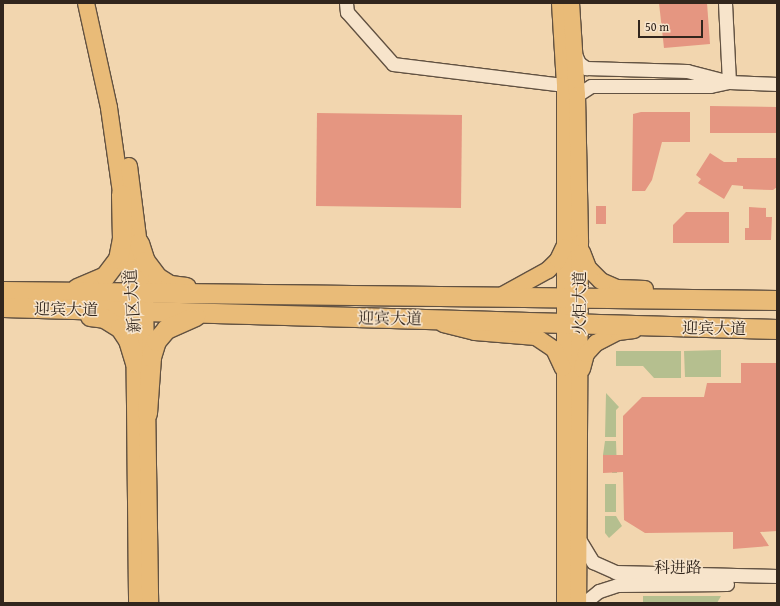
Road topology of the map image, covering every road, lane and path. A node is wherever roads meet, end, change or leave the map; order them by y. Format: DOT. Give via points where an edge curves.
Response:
graph roads {
  1 [pos="86,3"];
  2 [pos="98,3"];
  3 [pos="346,3"];
  4 [pos="560,3"];
  5 [pos="571,3"];
  6 [pos="725,3"];
  7 [pos="574,52"];
  8 [pos="729,82"];
  9 [pos="777,84"];
  10 [pos="565,85"];
  11 [pos="577,95"];
  12 [pos="122,194"];
  13 [pos="573,242"];
  14 [pos="139,243"];
  15 [pos="3,291"];
  16 [pos="62,292"];
  17 [pos="227,294"];
  18 [pos="572,297"];
  19 [pos="498,298"];
  20 [pos="697,298"];
  21 [pos="675,299"];
  22 [pos="777,300"];
  23 [pos="139,302"];
  24 [pos="3,307"];
  25 [pos="3,311"];
  26 [pos="206,313"];
  27 [pos="421,318"];
  28 [pos="572,323"];
  29 [pos="656,326"];
  30 [pos="777,329"];
  31 [pos="135,363"];
  32 [pos="572,387"];
  33 [pos="147,413"];
  34 [pos="578,535"];
  35 [pos="626,574"];
  36 [pos="777,576"];
  37 [pos="777,584"];
  38 [pos="617,585"];
  39 [pos="137,603"];
  40 [pos="150,603"];
  41 [pos="565,603"];
  42 [pos="578,603"];
  43 [pos="584,603"];
  1 -- 12 [label="main road, 新区大道" via="102,69"];
  2 -- 14 [label="main road, 新区大道" via="119,106"];
  3 -- 10 [label="street" via="348,12 393,64"];
  4 -- 10 [label="main road, 火炬大道"];
  5 -- 7 [label="main road, 火炬大道"];
  6 -- 8 [label="street"];
  7 -- 8 [label="street" via="579,63 586,68 687,71"];
  7 -- 11 [label="main road, 火炬大道"];
  8 -- 9 [label="street"];
  8 -- 11 [label="street" via="710,86 591,86 582,89"];
  10 -- 13 [label="main road, 火炬大道"];
  11 -- 13 [label="main road, 火炬大道"];
  12 -- 16 [label="highway" via="122,245 115,266 94,283"];
  12 -- 23 [label="main road, 新区大道"];
  13 -- 18 [label="main road, 火炬大道"];
  13 -- 19 [label="main road" via="548,270"];
  13 -- 20 [label="main road" via="588,268 609,285 659,290"];
  14 -- 17 [label="highway" via="148,268 166,283 175,287 206,288"];
  14 -- 23 [label="main road, 新区大道"];
  15 -- 16 [label="highway, 迎宾大道"];
  16 -- 23 [label="highway, 迎宾大道"];
  17 -- 19 [label="highway, 迎宾大道"];
  17 -- 23 [label="highway, 迎宾大道"];
  18 -- 19 [label="highway, 迎宾大道"];
  18 -- 21 [label="highway, 迎宾大道"];
  18 -- 28 [label="main road, 火炬大道"];
  19 -- 27 [label="highway" via="500,306 495,312"];
  20 -- 21 [label="highway, 迎宾大道"];
  20 -- 22 [label="highway, 迎宾大道"];
  21 -- 29 [label="highway" via="647,311 647,318"];
  23 -- 24 [label="highway, 迎宾大道"];
  23 -- 26 [label="highway, 迎宾大道"];
  23 -- 31 [label="main road, 新区大道"];
  23 -- 33 [label="main road, 新区大道"];
  25 -- 31 [label="highway" via="109,320 125,333"];
  26 -- 27 [label="highway, 迎宾大道"];
  26 -- 33 [label="highway" via="175,323 156,342 151,357"];
  27 -- 28 [label="highway, 迎宾大道"];
  27 -- 32 [label="main road" via="475,332 536,337 558,355"];
  28 -- 29 [label="highway, 迎宾大道"];
  28 -- 32 [label="main road, 火炬大道"];
  29 -- 30 [label="highway, 迎宾大道"];
  29 -- 32 [label="main road" via="618,332 596,343 586,354"];
  31 -- 39 [label="main road, 新区大道"];
  32 -- 34 [label="main road, 火炬大道"];
  32 -- 41 [label="main road, 火炬大道"];
  33 -- 40 [label="main road, 新区大道"];
  34 -- 35 [label="street" via="592,562 606,570"];
  34 -- 42 [label="main road, 火炬大道"];
  35 -- 36 [label="street"];
  35 -- 38 [label="street" via="602,576 604,584"];
  37 -- 38 [label="street, 科进路"];
  38 -- 43 [label="street, 科进路" via="599,591"];
}
